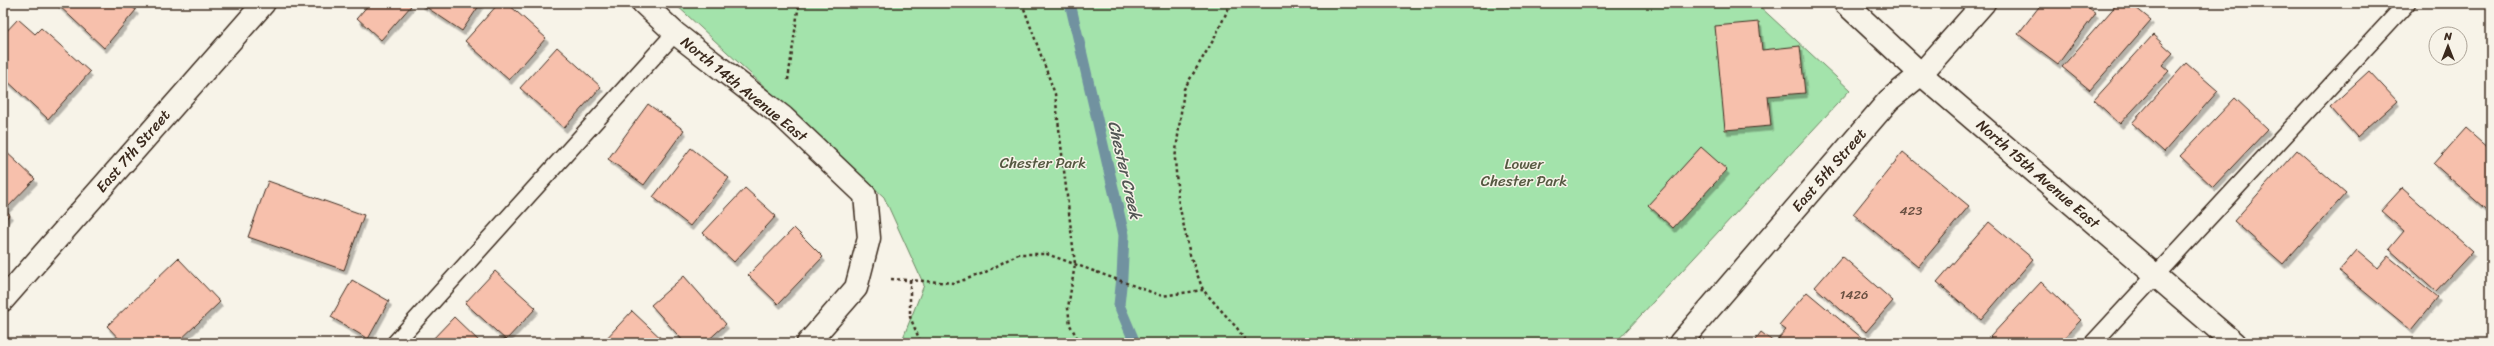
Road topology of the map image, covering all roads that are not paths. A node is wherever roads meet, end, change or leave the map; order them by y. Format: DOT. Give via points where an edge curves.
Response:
graph roads {
  1 [pos="264,3"];
  2 [pos="643,3"];
  3 [pos="1845,3"];
  4 [pos="1984,3"];
  5 [pos="2407,3"];
  6 [pos="675,33"];
  7 [pos="1921,74"];
  8 [pos="2156,276"];
  9 [pos="3,300"];
  10 [pos="395,343"];
  11 [pos="808,343"];
  12 [pos="1680,343"];
  13 [pos="2093,343"];
  14 [pos="2234,343"];
  1 -- 9 [label="street, East 7th Street"];
  2 -- 6 [label="street, North 14th Avenue East"];
  3 -- 7 [label="street, North 15th Avenue East"];
  4 -- 7 [label="street, East 5th Street"];
  5 -- 8 [label="lane"];
  6 -- 10 [label="lane"];
  6 -- 11 [label="street, North 14th Avenue East" via="783,117 865,195 869,238 856,288"];
  7 -- 8 [label="street, North 15th Avenue East"];
  7 -- 12 [label="street, East 5th Street" via="1889,100"];
  8 -- 13 [label="lane"];
  8 -- 14 [label="street, North 15th Avenue East"];
}
